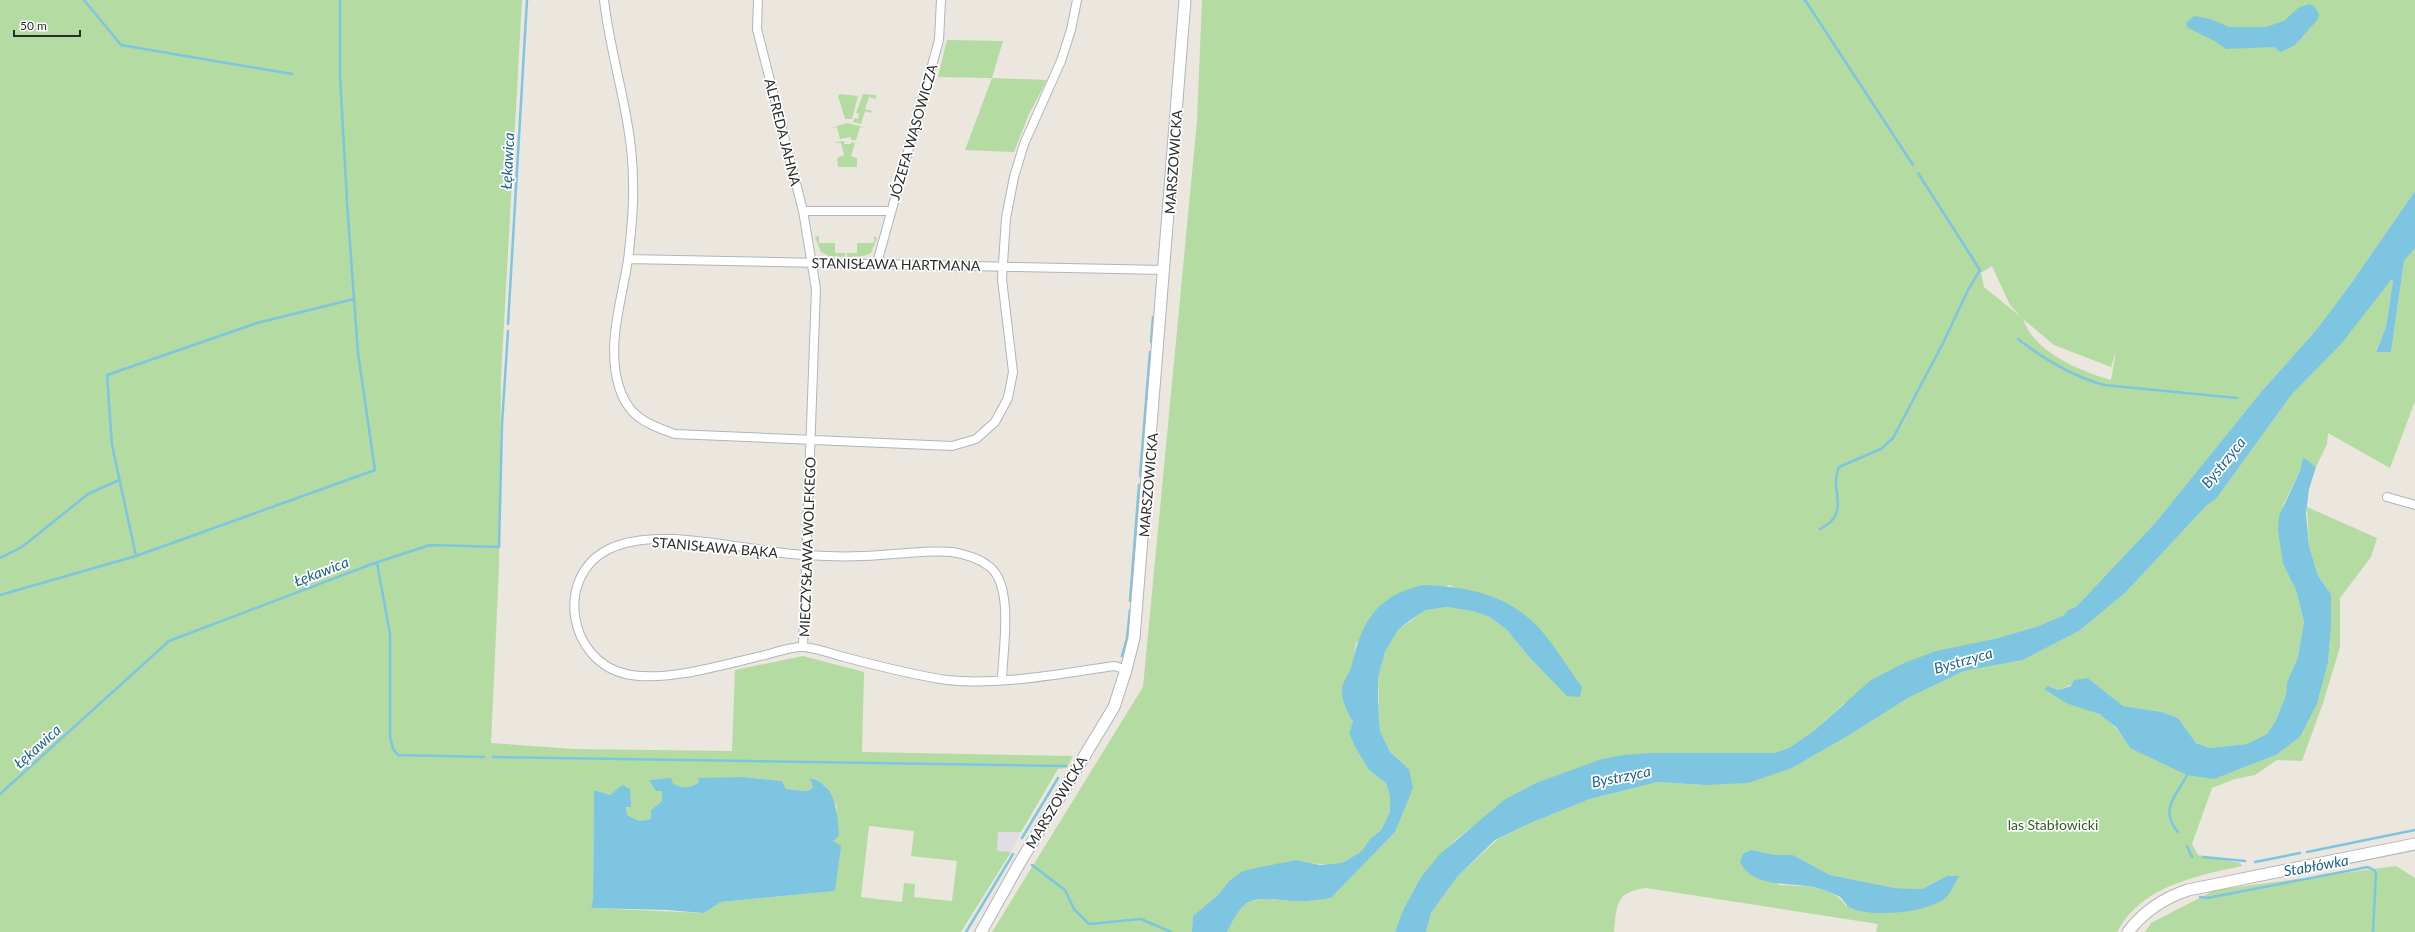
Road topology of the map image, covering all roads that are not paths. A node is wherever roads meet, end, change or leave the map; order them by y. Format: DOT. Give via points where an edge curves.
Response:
graph roads {
  1 [pos="604,0"];
  2 [pos="758,0"];
  3 [pos="941,0"];
  4 [pos="1077,0"];
  5 [pos="1185,0"];
  6 [pos="803,211"];
  7 [pos="891,211"];
  8 [pos="628,259"];
  9 [pos="877,263"];
  10 [pos="813,264"];
  11 [pos="1003,265"];
  12 [pos="1165,270"];
  13 [pos="810,440"];
  14 [pos="2388,497"];
  15 [pos="2415,505"];
  16 [pos="805,556"];
  17 [pos="803,646"];
  18 [pos="1126,670"];
  19 [pos="1002,679"];
  20 [pos="2415,844"];
  21 [pos="981,932"];
  22 [pos="2128,932"];
  1 -- 8 [label="street" via="608,32 625,104 631,143 634,182"];
  2 -- 6 [label="street, ALFREDA JAHNA" via="756,29"];
  3 -- 7 [label="street, JÓZEFA WĄSOWICZA" via="939,40"];
  4 -- 11 [label="street" via="1061,61 1024,144 1014,177 1006,218"];
  5 -- 12 [label="street, MARSZOWICKA"];
  6 -- 7 [label="street"];
  6 -- 10 [label="street, ALFREDA JAHNA"];
  7 -- 9 [label="street, JÓZEFA WĄSOWICZA"];
  8 -- 10 [label="street, STANISŁAWA HARTMANA"];
  8 -- 13 [label="street" via="614,348 617,382 624,401 636,416 650,425 675,434"];
  9 -- 10 [label="street, STANISŁAWA HARTMANA"];
  9 -- 11 [label="street, STANISŁAWA HARTMANA"];
  10 -- 13 [label="street, MIECZYSŁAWA WOLFKEGO" via="816,288"];
  11 -- 12 [label="street, STANISŁAWA HARTMANA"];
  11 -- 13 [label="street" via="1013,372 1008,398 995,422 976,438 952,446"];
  12 -- 18 [label="street, MARSZOWICKA" via="1138,607"];
  13 -- 16 [label="street, MIECZYSŁAWA WOLFKEGO"];
  14 -- 15 [label="street"];
  16 -- 17 [label="street, MIECZYSŁAWA WOLFKEGO"];
  16 -- 17 [label="street, STANISŁAWA BĄKA" via="686,541 628,542 602,553 591,563 580,579 574,604 579,633 589,650 608,667 629,675 690,672"];
  16 -- 19 [label="street, STANISŁAWA BĄKA" via="892,555 928,551 953,552 973,557 1000,578 1004,593"];
  17 -- 19 [label="street, MIECZYSŁAWA WOLFKEGO" via="948,680"];
  18 -- 19 [label="street, MIECZYSŁAWA WOLFKEGO" via="1115,666"];
  18 -- 21 [label="street, MARSZOWICKA" via="1114,707"];
  20 -- 22 [label="street" via="2188,890 2151,909"];
}
